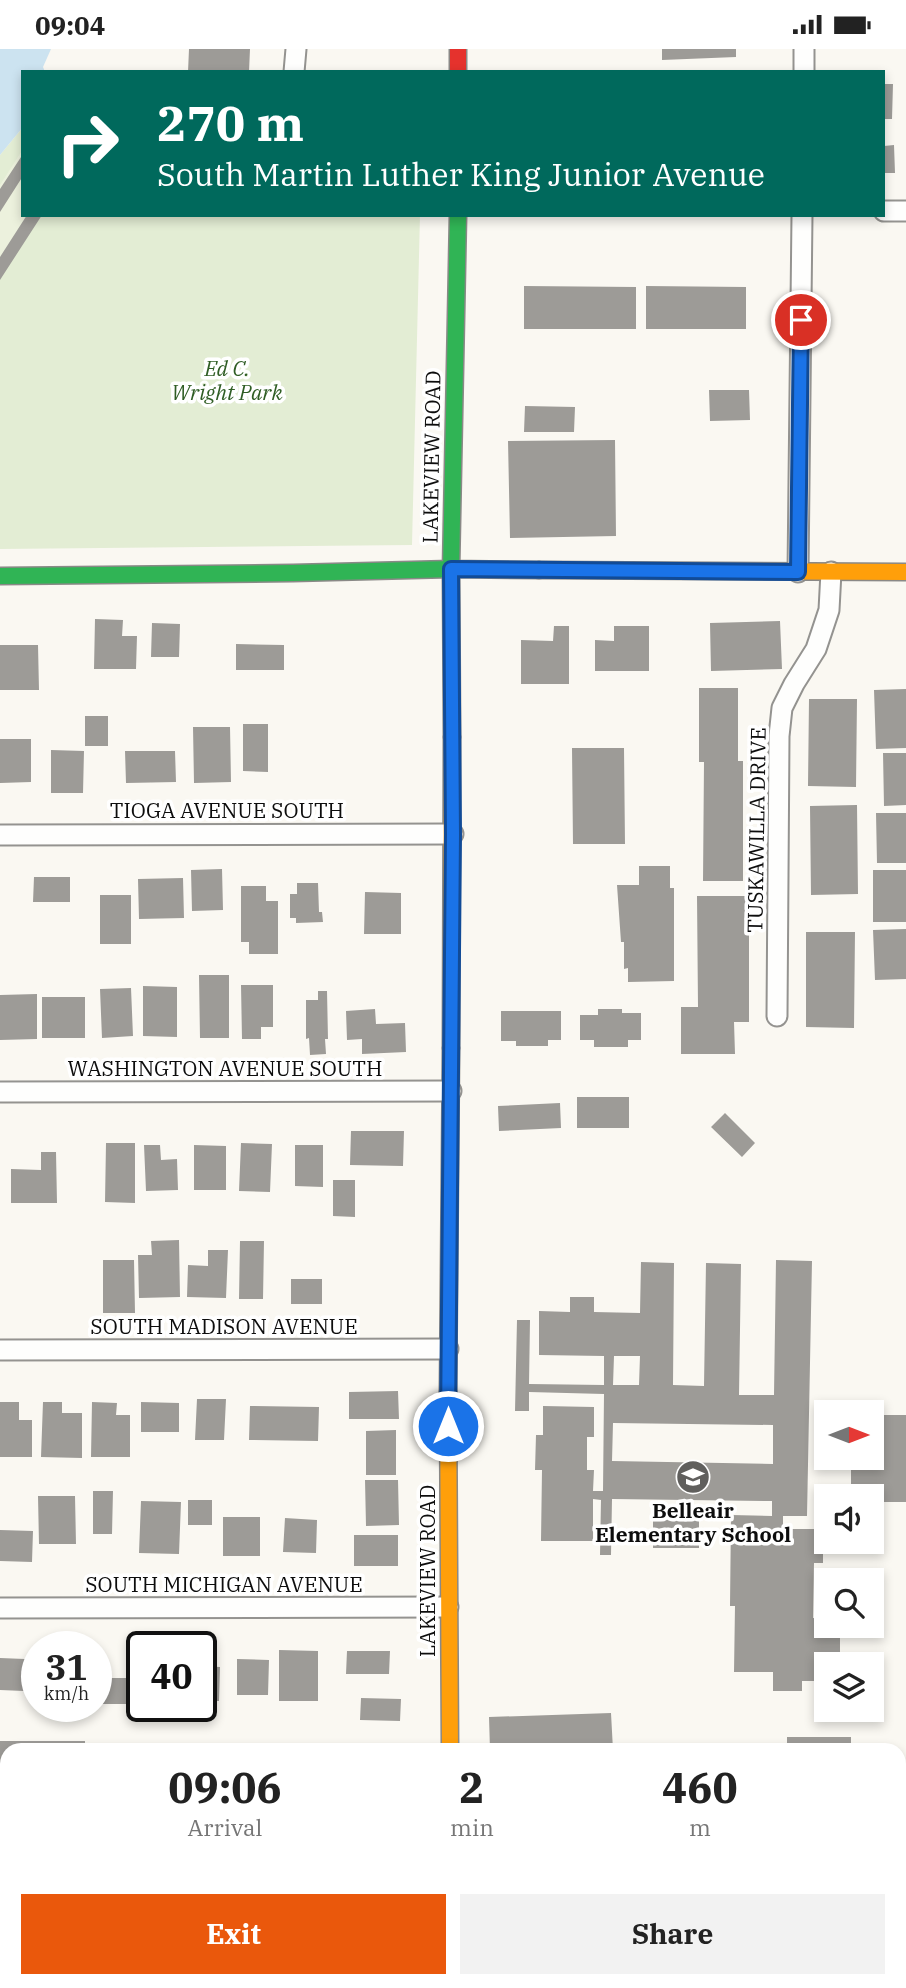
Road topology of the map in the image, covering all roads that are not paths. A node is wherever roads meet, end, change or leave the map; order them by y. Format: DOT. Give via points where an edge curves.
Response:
graph roads {
  1 [pos="296,49"];
  2 [pos="458,49"];
  3 [pos="804,49"];
  4 [pos="294,70"];
  5 [pos="458,70"];
  6 [pos="804,70"];
  7 [pos="885,211"];
  8 [pos="906,211"];
  9 [pos="458,217"];
  10 [pos="802,217"];
  11 [pos="451,569"];
  12 [pos="798,572"];
  13 [pos="831,572"];
  14 [pos="906,572"];
  15 [pos="0,576"];
  16 [pos="453,834"];
  17 [pos="0,835"];
  18 [pos="777,1016"];
  19 [pos="451,1091"];
  20 [pos="0,1092"];
  21 [pos="448,1349"];
  22 [pos="0,1350"];
  23 [pos="448,1607"];
  24 [pos="0,1608"];
  25 [pos="450,1743"];
  1 -- 4 [label="street"];
  2 -- 5 [label="street"];
  3 -- 6 [label="street"];
  7 -- 8 [label="street"];
  9 -- 11 [label="street, LAKEVIEW ROAD"];
  10 -- 12 [label="street"];
  11 -- 12 [label="street"];
  11 -- 15 [label="street"];
  11 -- 16 [label="street, LAKEVIEW ROAD"];
  12 -- 13 [label="street"];
  13 -- 14 [label="street"];
  13 -- 18 [label="street, TUSKAWILLA DRIVE" via="829,610 816,649 782,708"];
  16 -- 17 [label="street, TIOGA AVENUE SOUTH"];
  16 -- 19 [label="street, LAKEVIEW ROAD"];
  19 -- 20 [label="street, WASHINGTON AVENUE SOUTH"];
  19 -- 21 [label="street, LAKEVIEW ROAD"];
  21 -- 22 [label="street, SOUTH MADISON AVENUE"];
  21 -- 23 [label="street, LAKEVIEW ROAD"];
  23 -- 24 [label="street, SOUTH MICHIGAN AVENUE"];
  23 -- 25 [label="street, LAKEVIEW ROAD"];
}
